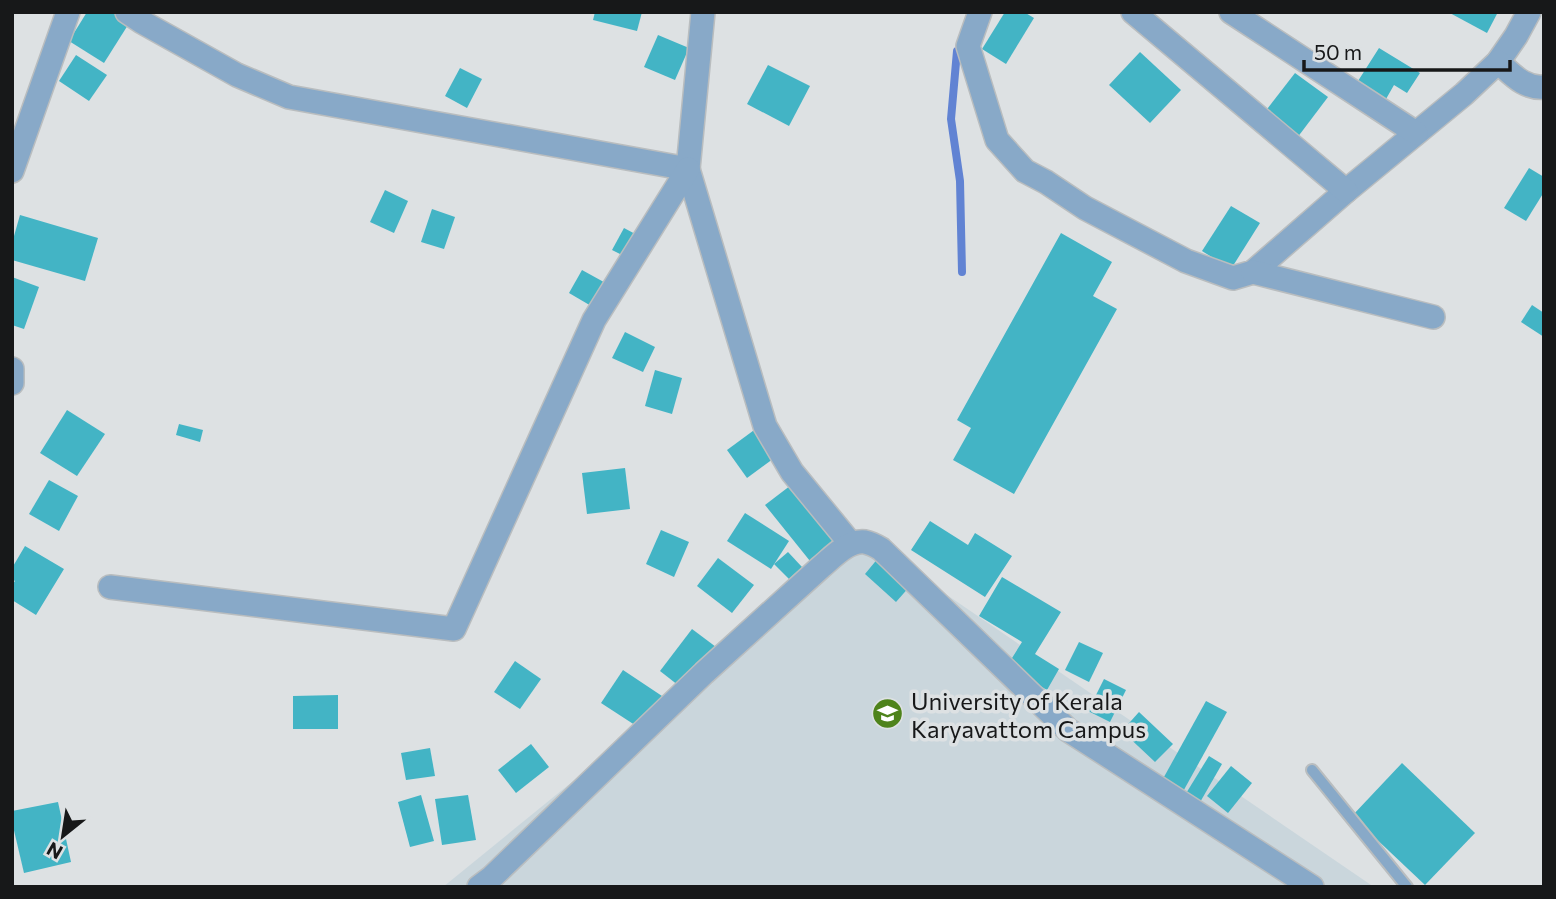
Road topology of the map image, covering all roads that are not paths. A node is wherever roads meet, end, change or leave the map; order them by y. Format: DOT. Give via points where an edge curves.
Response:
graph roads {
  1 [pos="68,12"];
  2 [pos="127,12"];
  3 [pos="703,12"];
  4 [pos="980,12"];
  5 [pos="1133,12"];
  6 [pos="1231,12"];
  7 [pos="1530,12"];
  8 [pos="1498,62"];
  9 [pos="1544,87"];
  10 [pos="1416,133"];
  11 [pos="688,169"];
  12 [pos="12,171"];
  13 [pos="1346,191"];
  14 [pos="1254,272"];
  15 [pos="1433,317"];
  16 [pos="12,369"];
  17 [pos="12,383"];
  18 [pos="851,544"];
  19 [pos="110,587"];
  20 [pos="1312,770"];
  21 [pos="479,887"];
  22 [pos="1312,887"];
  23 [pos="1407,887"];
  1 -- 12 [label="street"];
  2 -- 11 [label="street" via="237,75 289,97"];
  3 -- 11 [label="street"];
  4 -- 14 [label="street" via="968,46 997,140 1025,171 1186,261 1233,278"];
  5 -- 13 [label="street"];
  6 -- 10 [label="street"];
  7 -- 8 [label="street"];
  8 -- 9 [label="street" via="1520,82"];
  8 -- 10 [label="street"];
  10 -- 13 [label="street"];
  11 -- 18 [label="street" via="765,426 792,472"];
  11 -- 19 [label="street" via="594,320 454,629"];
  13 -- 14 [label="street"];
  14 -- 15 [label="street"];
  16 -- 17 [label="street"];
  18 -- 21 [label="street" via="704,673"];
  18 -- 22 [label="street" via="866,542 881,549 1068,730"];
  20 -- 23 [label="lane"];
}
